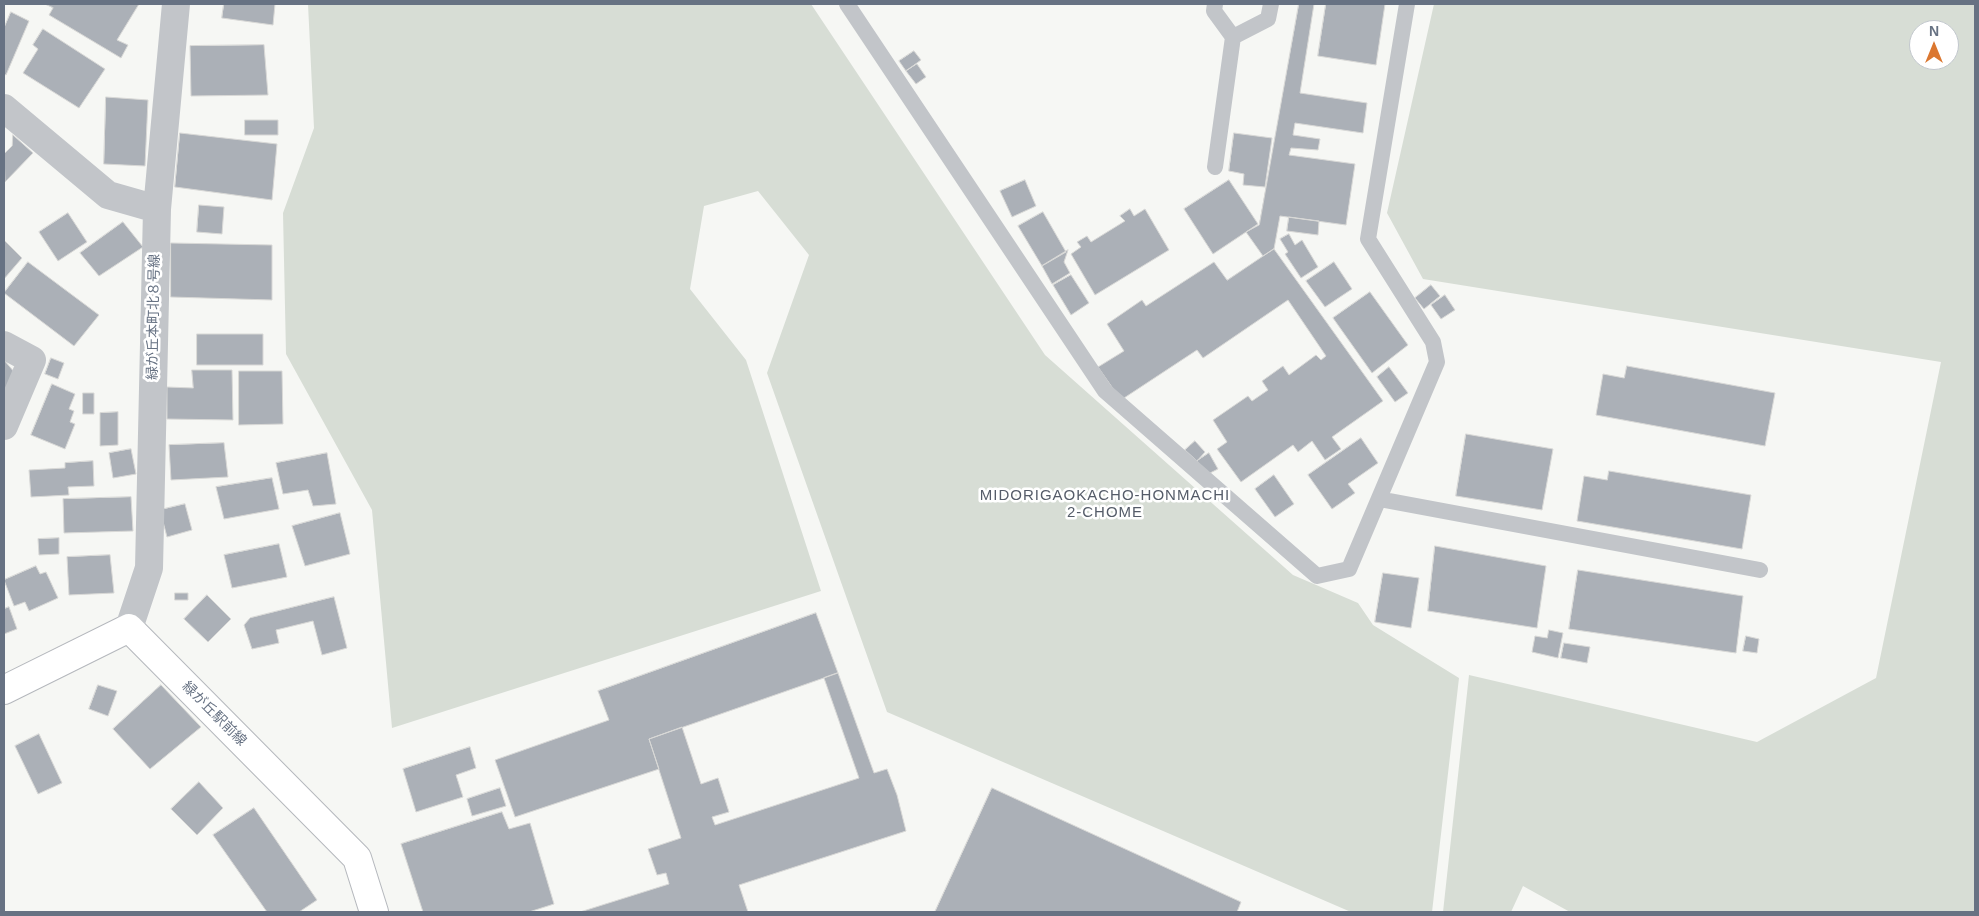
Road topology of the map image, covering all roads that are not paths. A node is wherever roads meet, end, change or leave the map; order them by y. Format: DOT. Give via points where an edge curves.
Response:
graph roads {
  1 [pos="176,4"];
  2 [pos="847,4"];
  3 [pos="1215,4"];
  4 [pos="1271,4"];
  5 [pos="1407,4"];
  6 [pos="1233,37"];
  7 [pos="4,108"];
  8 [pos="1215,167"];
  9 [pos="157,209"];
  10 [pos="4,345"];
  11 [pos="4,426"];
  12 [pos="1379,500"];
  13 [pos="1760,570"];
  14 [pos="129,628"];
  15 [pos="4,690"];
  16 [pos="374,912"];
  1 -- 9 [label="street, 緑が丘本町北８号線"];
  2 -- 12 [label="lane" via="1106,391 1317,576 1349,569"];
  3 -- 6 [label="lane" via="1214,11"];
  4 -- 6 [label="lane" via="1268,19"];
  5 -- 12 [label="lane" via="1368,239 1432,342 1437,362"];
  6 -- 8 [label="lane"];
  7 -- 9 [label="street" via="108,196"];
  9 -- 14 [label="street, 緑が丘本町北８号線" via="149,568"];
  10 -- 11 [label="street" via="32,360"];
  12 -- 13 [label="lane"];
  14 -- 15 [label="street"];
  14 -- 16 [label="street, 緑が丘駅前線" via="357,858"];
}
